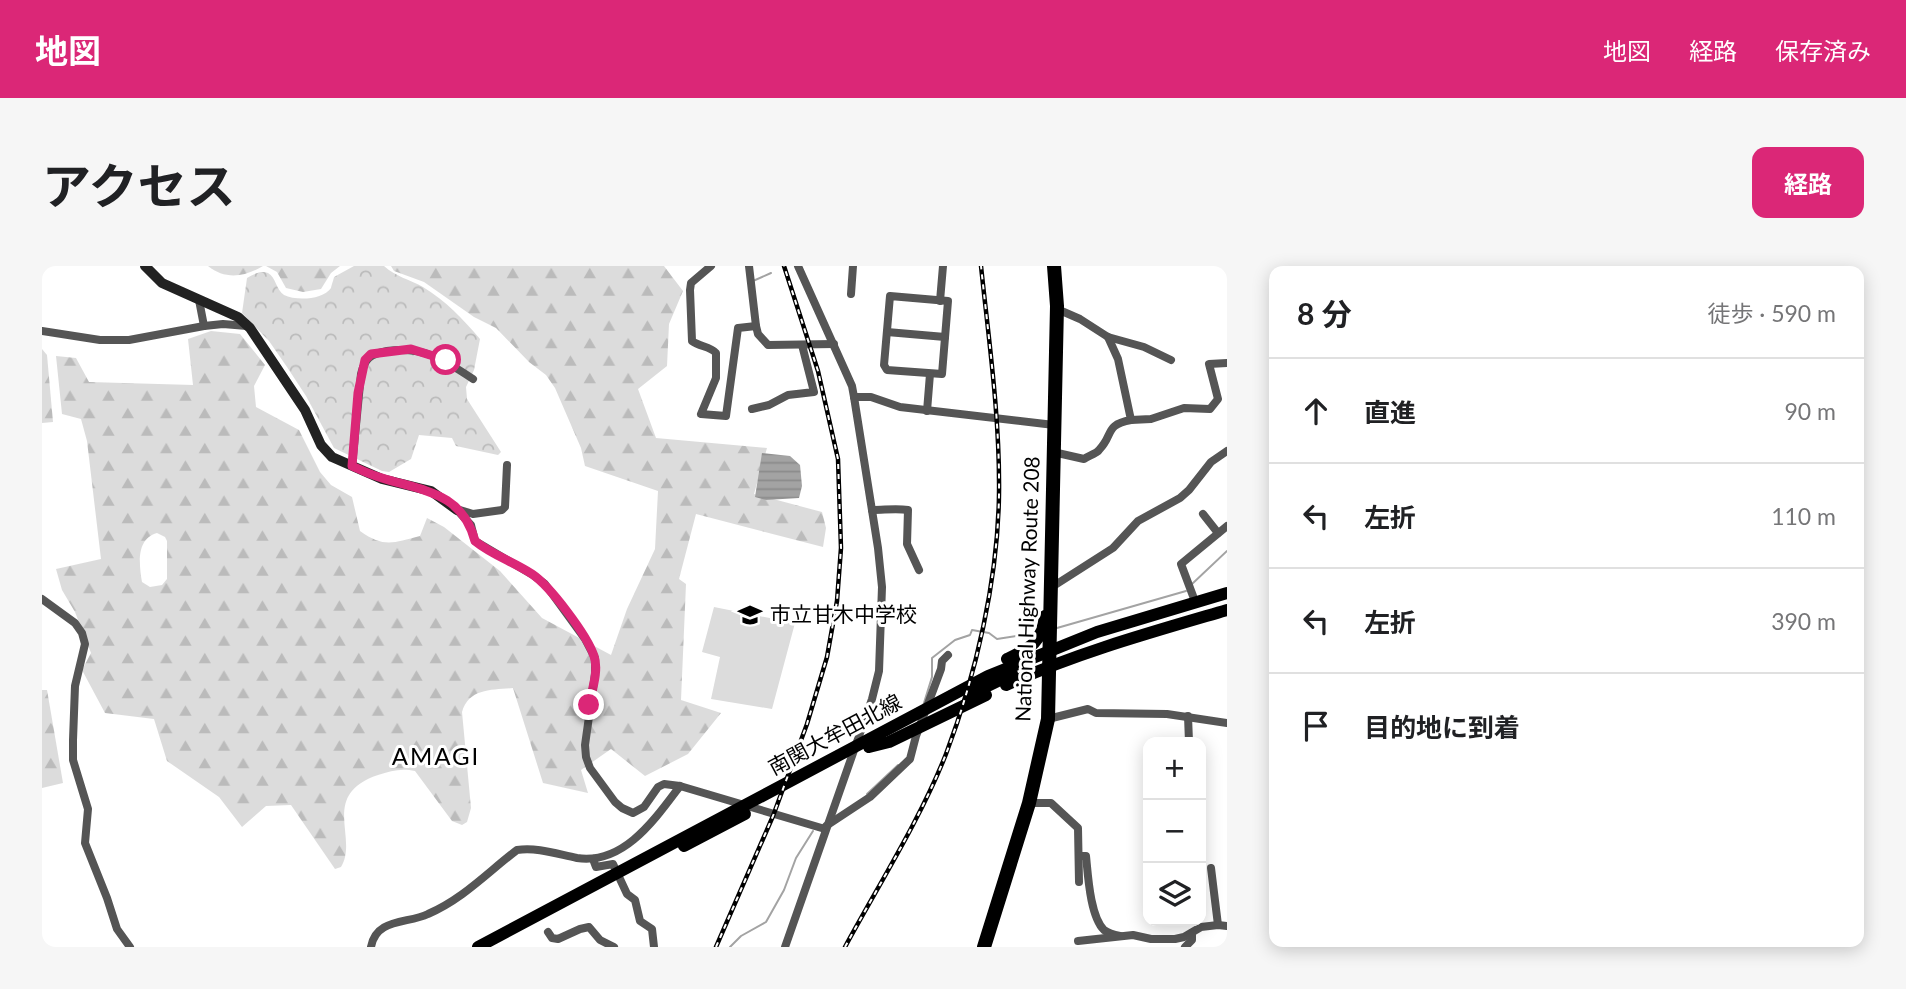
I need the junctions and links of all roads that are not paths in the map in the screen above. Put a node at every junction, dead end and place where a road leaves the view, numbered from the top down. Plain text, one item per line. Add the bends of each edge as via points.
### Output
1 (145, 266) edge
2 (711, 266) edge
3 (749, 266) edge
4 (798, 266) edge
5 (853, 266) edge
6 (943, 266) edge
7 (1054, 266) edge
8 (851, 294) dead end
9 (199, 300) junction
10 (940, 301) junction
11 (1057, 309) junction
12 (204, 326) junction
13 (247, 326) junction
14 (756, 327) junction
15 (42, 331) edge
16 (887, 332) junction
17 (945, 337) junction
18 (1108, 337) junction
19 (834, 344) junction
20 (802, 345) junction
21 (1171, 360) dead end
22 (1227, 363) edge
23 (930, 374) junction
24 (473, 379) dead end
25 (854, 397) junction
26 (752, 409) dead end
27 (928, 411) junction
28 (1131, 420) junction
29 (1054, 425) junction
30 (1227, 451) edge
31 (1054, 455) junction
32 (507, 465) dead end
33 (352, 466) junction
34 (457, 510) junction
35 (872, 510) junction
36 (1203, 514) dead end
37 (1227, 526) edge
38 (1218, 533) junction
39 (919, 570) dead end
40 (1052, 586) junction
41 (1227, 586) edge
42 (1227, 593) edge
43 (1193, 596) junction
44 (42, 599) edge
45 (1227, 602) edge
46 (1227, 610) edge
47 (1051, 641) junction
48 (948, 655) dead end
49 (1051, 666) junction
50 (1188, 716) junction
51 (1048, 719) junction
52 (1227, 723) edge
53 (895, 725) junction
54 (1189, 737) edge
55 (869, 747) junction
56 (680, 786) junction
57 (1029, 803) junction
58 (723, 821) junction
59 (826, 828) junction
60 (1079, 856) junction
61 (593, 859) junction
62 (1211, 868) dead end
63 (620, 876) junction
64 (1079, 882) dead end
65 (1223, 925) edge
66 (548, 932) dead end
67 (1192, 933) junction
68 (1120, 936) junction
69 (1077, 940) dead end
70 (130, 947) edge
71 (371, 947) edge
72 (478, 947) edge
73 (495, 947) edge
74 (614, 947) edge
75 (654, 947) edge
76 (785, 947) edge
77 (984, 947) edge
78 (1185, 947) edge

1 - 9 street via 162,283
2 - 14 street via 691,283 690,290 692,341 716,353 716,378 701,414 726,416 738,328
3 - 14 street
4 - 19 street
5 - 8 street
6 - 10 street
7 - 11 highway, National Highway Route 208
9 - 12 street
9 - 13 street via 238,317
10 - 16 street via 890,296
10 - 17 street via 948,301
11 - 18 street
11 - 29 highway, National Highway Route 208
12 - 13 street
12 - 15 street via 129,341
13 - 33 street via 306,410 325,451
14 - 20 street via 768,345
16 - 17 street
16 - 23 street via 887,370
17 - 23 street via 942,374
18 - 21 street
18 - 28 street via 1118,359
19 - 20 street
19 - 25 street
20 - 26 street via 814,392 788,395
22 - 28 street via 1209,364 1217,399 1210,409 1184,408
23 - 27 street
24 - 33 street via 446,360 411,349 371,354 361,374
25 - 27 street
25 - 35 street
27 - 29 street
28 - 31 street via 1117,423 1099,450 1084,459
29 - 31 highway, National Highway Route 208
30 - 40 street via 1211,462 1180,498 1138,521 1113,548
31 - 40 highway, National Highway Route 208
31 - 53 main road via 1047,594 1040,638
32 - 34 street via 506,507 473,514
33 - 34 street via 431,491
34 - 56 street via 471,525 475,541 545,584 585,639 595,658 586,757 615,802 633,813 644,807 658,787
35 - 39 street via 908,510 907,544
35 - 59 street via 882,587 879,671
36 - 38 street
37 - 38 street
38 - 43 street via 1181,564
40 - 47 highway, National Highway Route 208
41 - 43 main road
42 - 53 main road, 南関大牟田北線 via 1097,632 1023,660
43 - 47 main road
44 - 70 street via 75,623 85,644 75,686 73,740 73,760 88,809 85,843 117,929
45 - 55 main road, 南関大牟田北線 via 1059,654
46 - 49 main road
47 - 49 highway, National Highway Route 208
48 - 59 street via 942,661 910,759 870,797
49 - 51 highway, National Highway Route 208
49 - 55 main road
50 - 51 street via 1088,709
50 - 52 street
50 - 54 street
51 - 57 highway, National Highway Route 208
53 - 58 main road, 南関大牟田北線
55 - 58 main road, 南関大牟田北線
56 - 59 street
56 - 61 street via 651,825 611,855
57 - 60 street via 1051,803 1078,828
57 - 77 highway, National Highway Route 208
58 - 63 main road, 南関大牟田北線
59 - 76 street
60 - 64 street
60 - 68 street via 1086,856 1098,921 1104,931
61 - 63 street via 596,867 613,864
61 - 71 street via 517,850 446,905 383,927
62 - 65 street
63 - 72 main road, 南関大牟田北線
63 - 73 main road, 南関大牟田北線
63 - 75 street via 627,894 635,900 640,921 652,929
65 - 67 street
66 - 74 street via 558,939 589,928
67 - 68 street via 1175,939
67 - 78 street
68 - 69 street

